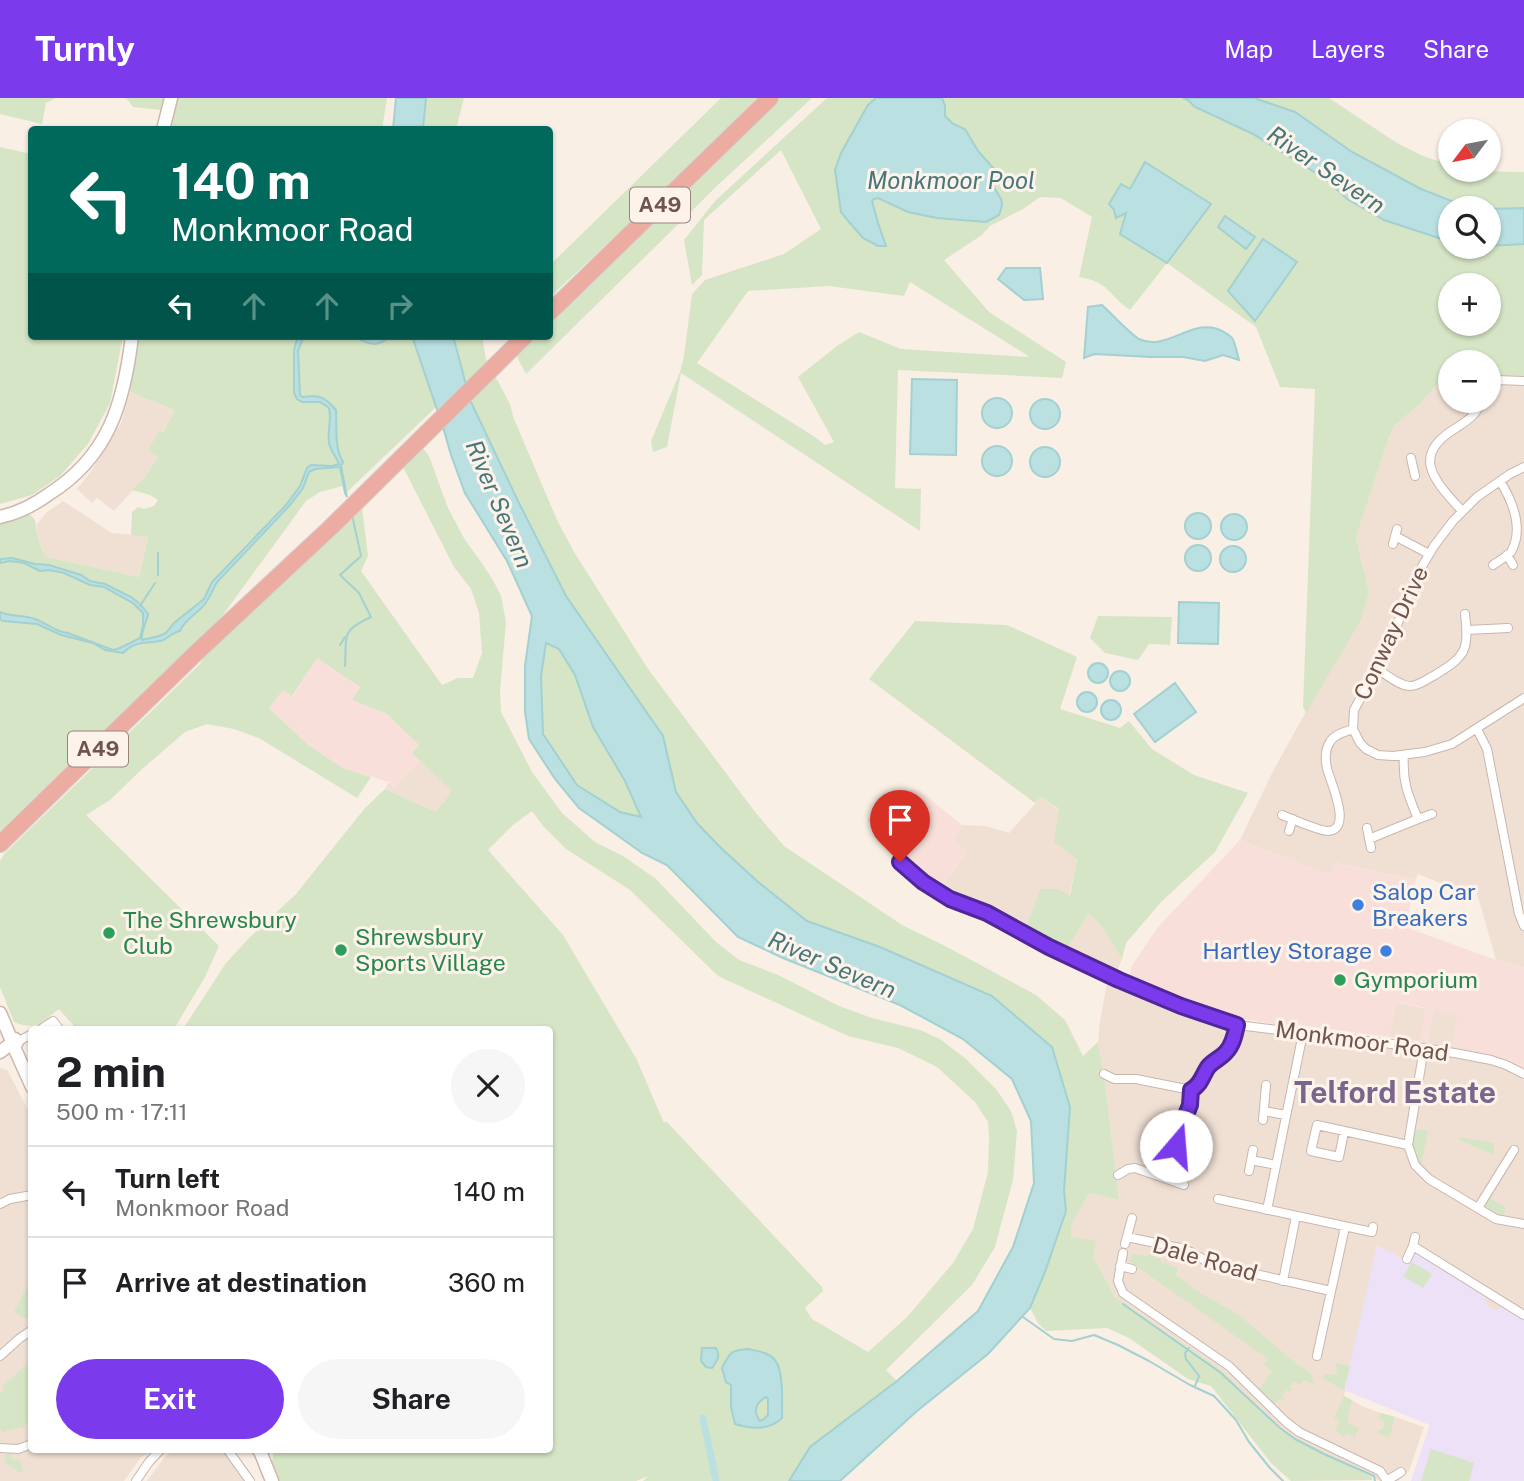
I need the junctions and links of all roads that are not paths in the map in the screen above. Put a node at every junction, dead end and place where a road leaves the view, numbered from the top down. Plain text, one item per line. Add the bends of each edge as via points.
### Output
1 (170, 98) edge
2 (770, 98) edge
3 (164, 126) edge
4 (553, 309) edge
5 (132, 340) edge
6 (521, 340) edge
7 (1501, 380) edge
8 (1524, 381) edge
9 (1476, 413) edge
10 (1431, 465) junction
11 (1524, 467) edge
12 (1415, 477) dead end
13 (1500, 481) junction
14 (1462, 511) junction
15 (0, 517) edge
16 (1395, 536) dead end
17 (1429, 554) junction
18 (1507, 555) junction
19 (1493, 565) dead end
20 (1514, 565) dead end
21 (1465, 614) dead end
22 (1496, 628) junction
23 (1508, 628) dead end
24 (1467, 630) junction
25 (1496, 638) dead end
26 (1377, 669) junction
27 (1524, 698) edge
28 (1353, 729) junction
29 (1477, 729) junction
30 (1404, 755) junction
31 (1432, 814) dead end
32 (1282, 815) dead end
33 (1293, 819) junction
34 (1418, 819) junction
35 (1367, 828) dead end
36 (1289, 831) dead end
37 (1369, 839) junction
38 (0, 844) edge
39 (1371, 848) dead end
40 (900, 862) dead end
41 (1524, 926) edge
42 (0, 1013) edge
43 (1237, 1025) junction
44 (1303, 1033) junction
45 (28, 1036) edge
46 (10, 1045) edge
47 (1424, 1048) junction
48 (1524, 1074) edge
49 (28, 1079) edge
50 (1108, 1079) dead end
51 (1266, 1085) dead end
52 (1191, 1090) junction
53 (1286, 1115) junction
54 (1344, 1132) junction
55 (1187, 1133) junction
56 (1197, 1140) dead end
57 (1408, 1145) junction
58 (1253, 1150) dead end
59 (1514, 1150) dead end
60 (1251, 1160) junction
61 (1276, 1165) junction
62 (1120, 1171) dead end
63 (1249, 1171) dead end
64 (1170, 1180) junction
65 (1184, 1185) dead end
66 (28, 1196) edge
67 (1219, 1199) dead end
68 (0, 1204) edge
69 (1478, 1208) junction
70 (1267, 1210) junction
71 (1296, 1216) junction
72 (1132, 1218) dead end
73 (1524, 1224) edge
74 (1345, 1227) junction
75 (1373, 1227) dead end
76 (1415, 1237) dead end
77 (1125, 1245) junction
78 (1413, 1246) junction
79 (1407, 1259) dead end
80 (1120, 1266) junction
81 (1132, 1269) dead end
82 (1283, 1281) junction
83 (1331, 1291) junction
84 (1524, 1315) edge
85 (28, 1333) edge
86 (0, 1356) edge
87 (1317, 1356) dead end
88 (28, 1445) edge
89 (0, 1448) edge
90 (157, 1453) edge
91 (230, 1453) edge
92 (261, 1453) edge
93 (1402, 1472) dead end
94 (1387, 1480) edge
95 (136, 1481) edge
96 (249, 1481) edge
97 (272, 1481) edge

1 - 3 street
2 - 4 highway, A49
5 - 15 street via 122,396 112,424 88,462 31,506
6 - 38 highway, A49
7 - 8 street
9 - 10 street via 1439,440
10 - 12 street via 1412,462
10 - 14 street via 1437,483
11 - 13 street, Conway Drive
13 - 14 street, Conway Drive
13 - 18 street via 1521,522 1520,538
14 - 17 street, Conway Drive
16 - 17 street
17 - 26 street, Conway Drive
18 - 19 street
18 - 20 street
21 - 24 street
22 - 23 street
22 - 24 street
22 - 25 street
24 - 26 street via 1461,656 1417,685 1404,685
26 - 28 street, Conway Drive via 1354,710
27 - 29 street, Conway Drive
28 - 30 street, Conway Drive via 1371,752
28 - 33 street via 1331,739 1326,752 1340,812 1333,833
29 - 30 street, Conway Drive via 1444,747
29 - 41 street via 1487,750
30 - 34 street via 1405,785
31 - 34 street
32 - 33 street
33 - 36 street
34 - 37 street
35 - 37 street
37 - 39 street
40 - 43 street, Monkmoor Road via 950,899 987,913 1049,947 1181,1006
42 - 46 street
43 - 44 street, Monkmoor Road
43 - 52 street via 1227,1052
44 - 47 street, Monkmoor Road
44 - 53 street
45 - 46 street
46 - 49 street
47 - 48 street, Monkmoor Road via 1491,1060
47 - 57 street
50 - 52 street via 1136,1079
51 - 53 street via 1263,1115
52 - 55 street
53 - 61 street
54 - 54 street via 1317,1125 1311,1151 1339,1157
54 - 57 street
55 - 56 street
55 - 64 street via 1173,1151
57 - 69 street via 1421,1172
58 - 60 street
59 - 69 street
60 - 61 street
60 - 63 street
61 - 70 street
62 - 64 street via 1135,1168
64 - 65 street
66 - 68 street
67 - 70 street
69 - 73 street via 1496,1219
70 - 71 street
71 - 74 street
71 - 82 street, Dale Road
72 - 77 street, Dale Road
74 - 75 street via 1373,1232
74 - 83 street
76 - 78 street
77 - 80 street
77 - 82 street, Dale Road via 1180,1248 1210,1264
78 - 79 street
78 - 84 street
80 - 81 street
80 - 94 street via 1118,1281 1123,1293 1229,1366 1299,1432 1380,1471
82 - 83 street, Dale Road
83 - 87 street
85 - 86 street
88 - 89 street
90 - 95 street
91 - 96 street
92 - 97 street
93 - 94 street

